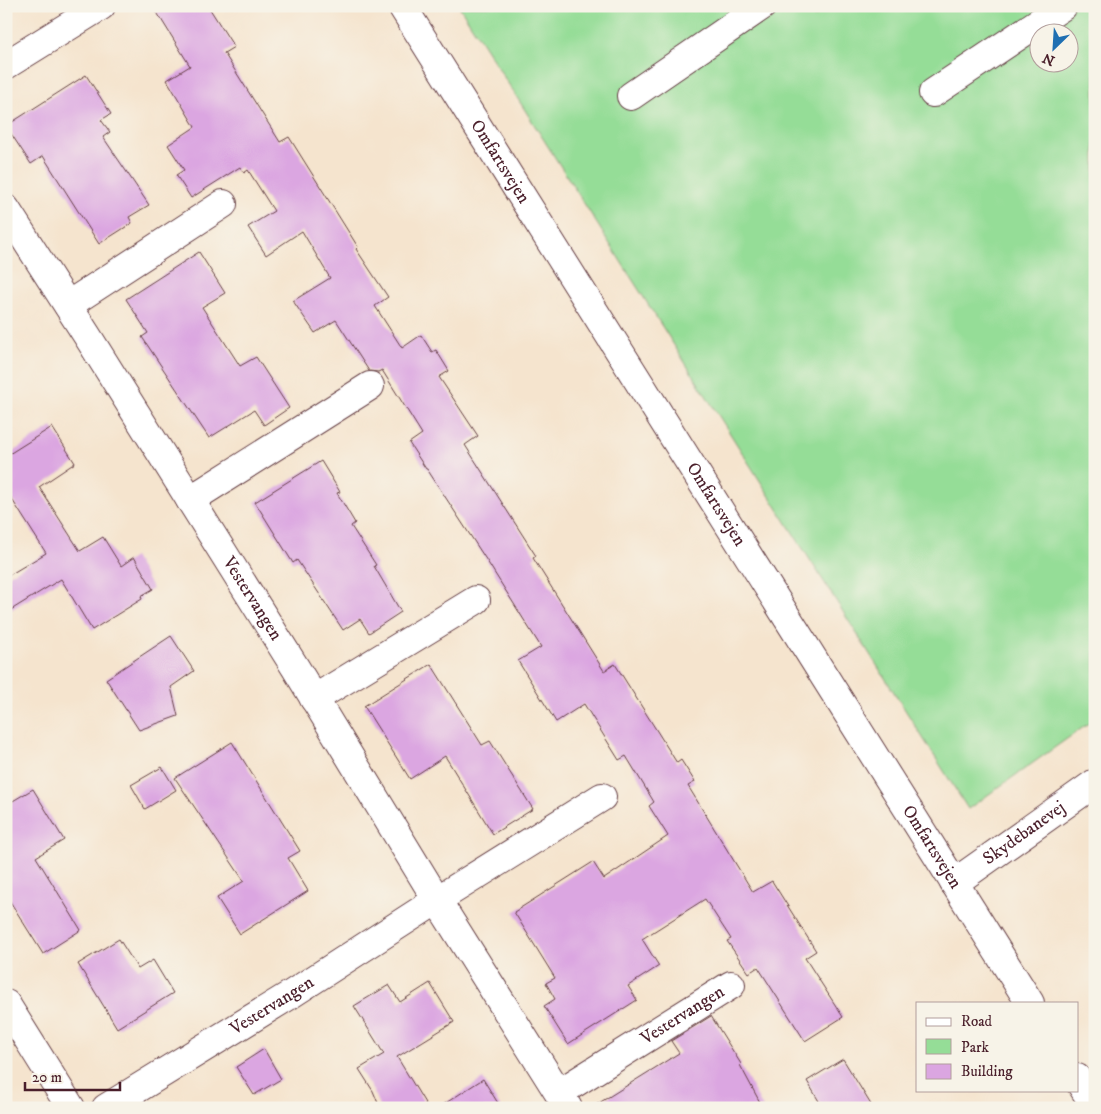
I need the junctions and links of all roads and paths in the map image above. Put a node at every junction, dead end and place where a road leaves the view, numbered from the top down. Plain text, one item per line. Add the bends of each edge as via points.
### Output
1 (102, 6) edge
2 (402, 6) edge
3 (762, 6) edge
4 (1063, 6) edge
5 (6, 65) edge
6 (933, 93) dead end
7 (631, 96) dead end
8 (223, 204) dead end
9 (6, 210) edge
10 (68, 305) junction
11 (370, 386) dead end
12 (190, 500) junction
13 (476, 600) dead end
14 (314, 699) junction
15 (1095, 783) edge
16 (602, 797) dead end
17 (954, 883) junction
18 (437, 900) junction
19 (731, 985) dead end
20 (1029, 1002) edge
21 (6, 1004) edge
22 (1078, 1080) edge
23 (563, 1100) edge
24 (1095, 1106) edge
25 (71, 1108) edge
26 (106, 1108) edge

1 - 5 street
2 - 17 street, Omfartsvejen
3 - 7 street
4 - 6 street
8 - 10 street
9 - 10 street, Vestervangen
10 - 12 street, Vestervangen
11 - 12 street
12 - 14 street, Vestervangen
13 - 14 street
14 - 18 street, Vestervangen
15 - 17 street, Skydebanevej
16 - 18 street, Vestervangen
17 - 20 street, Omfartsvejen
18 - 23 street, Vestervangen
18 - 26 street, Vestervangen
19 - 23 street, Vestervangen
21 - 25 street
22 - 24 street

